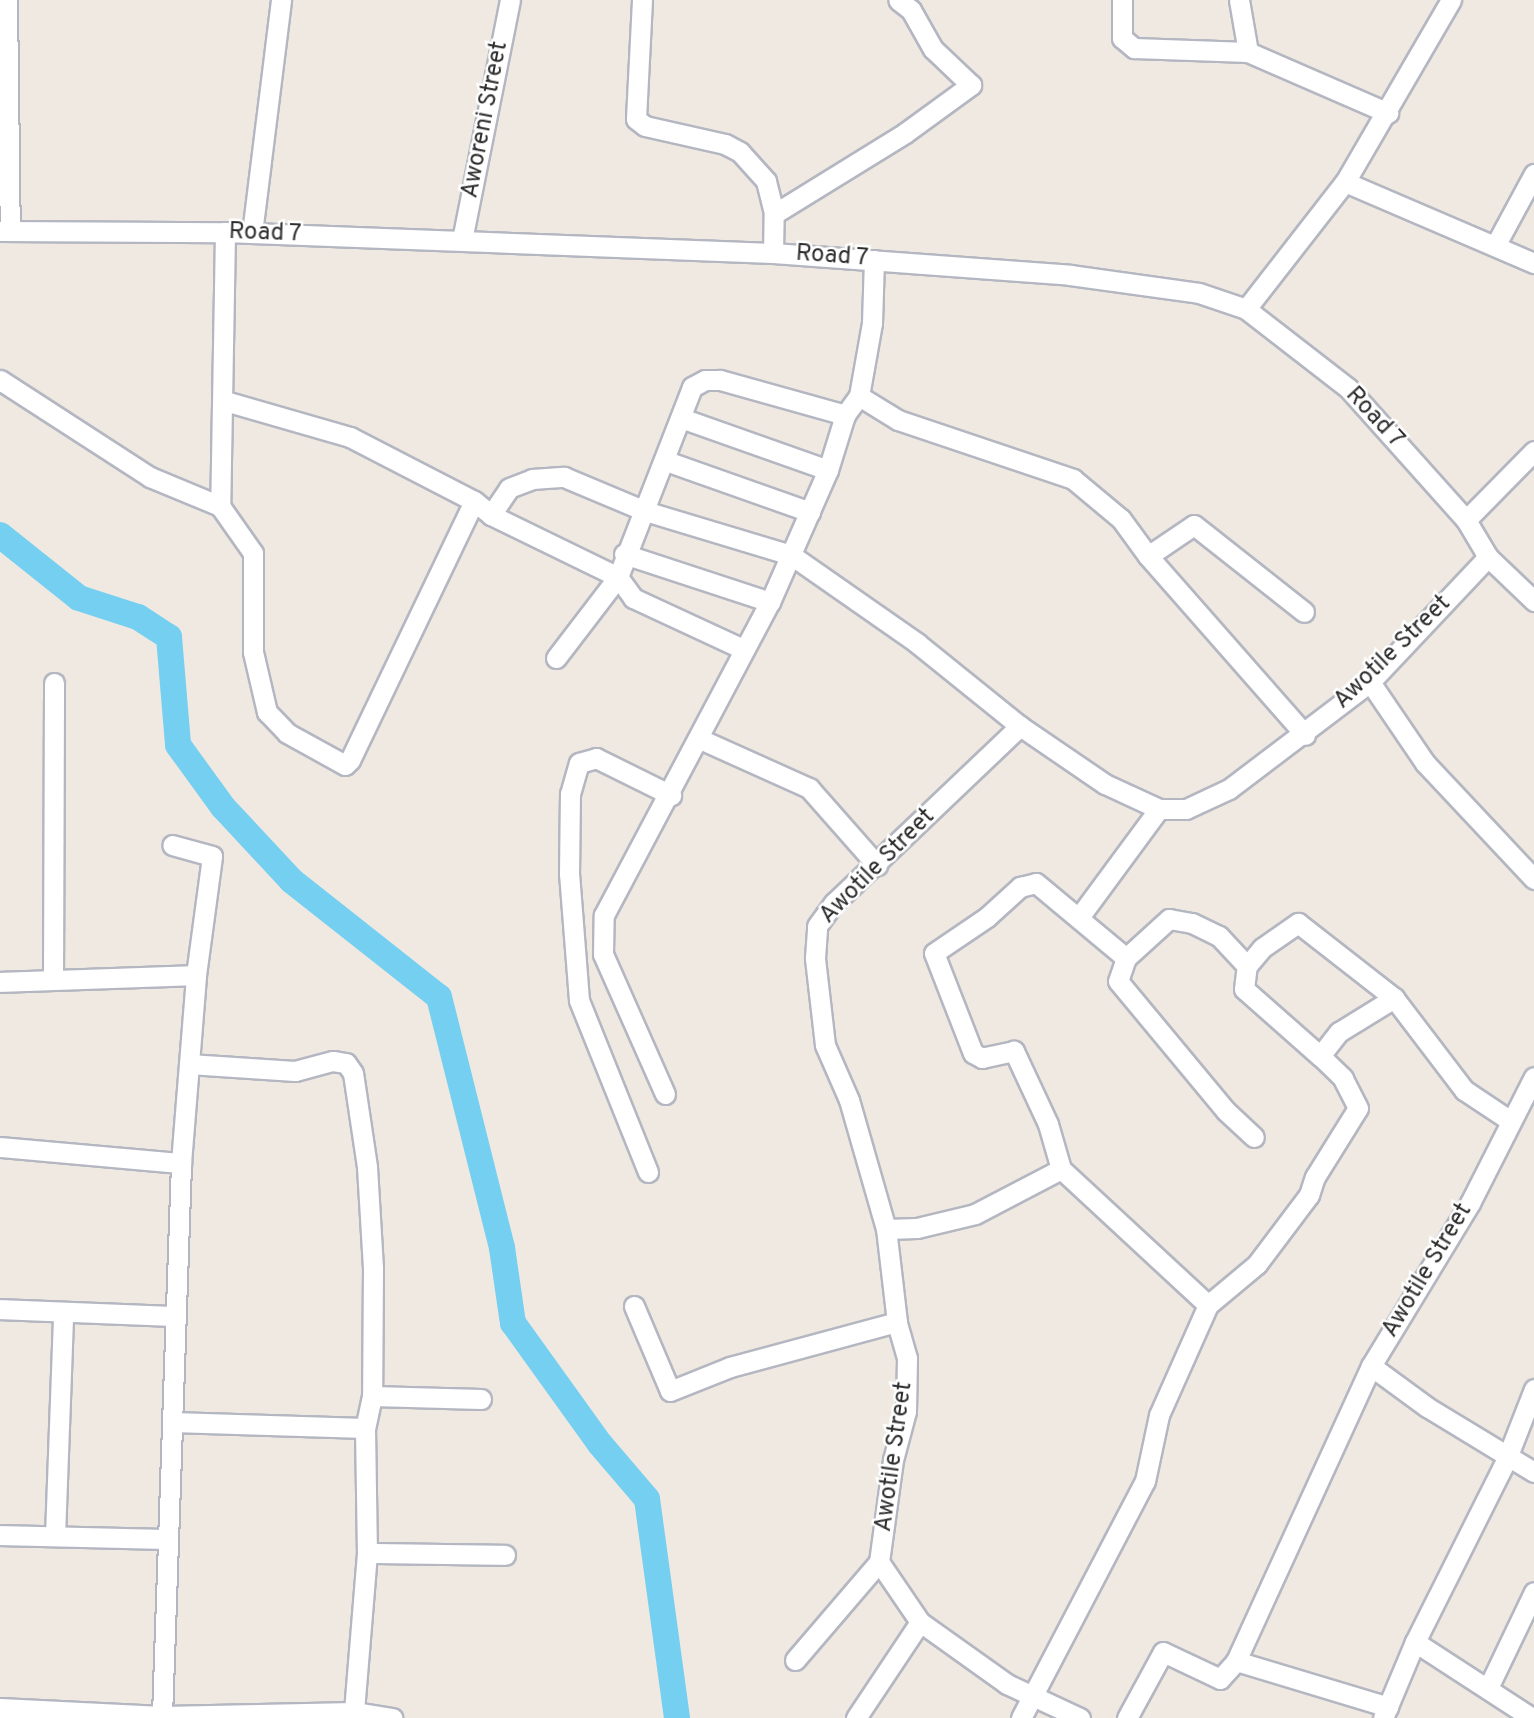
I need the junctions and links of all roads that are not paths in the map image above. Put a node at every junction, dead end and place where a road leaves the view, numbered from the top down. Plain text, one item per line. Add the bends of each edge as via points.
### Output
1 (7, 0) edge
2 (281, 0) edge
3 (510, 0) edge
4 (642, 0) edge
5 (898, 0) edge
6 (1122, 0) edge
7 (1239, 0) edge
8 (1451, 0) edge
9 (1248, 52) junction
10 (4, 78) edge
11 (1388, 113) junction
12 (1534, 174) edge
13 (1345, 182) junction
14 (774, 214) junction
15 (5, 231) edge
16 (225, 232) junction
17 (252, 233) junction
18 (462, 240) junction
19 (1495, 246) junction
20 (773, 253) junction
21 (874, 260) junction
22 (1534, 262) edge
23 (1246, 309) junction
24 (0, 380) edge
25 (859, 396) junction
26 (225, 401) junction
27 (845, 415) junction
28 (681, 418) junction
29 (1534, 451) edge
30 (666, 461) junction
31 (828, 470) junction
32 (474, 501) junction
33 (220, 506) junction
34 (645, 511) junction
35 (810, 512) junction
36 (491, 515) junction
37 (1466, 520) junction
38 (624, 554) junction
39 (790, 555) junction
40 (1148, 556) junction
41 (1488, 557) junction
42 (1534, 570) edge
43 (618, 577) junction
44 (1516, 580) junction
45 (1534, 601) edge
46 (770, 602) junction
47 (1304, 612) dead end
48 (743, 649) junction
49 (556, 659) dead end
50 (1370, 682) junction
51 (54, 683) dead end
52 (1020, 726) junction
53 (1305, 734) junction
54 (700, 739) junction
55 (671, 795) junction
56 (1158, 809) junction
57 (172, 845) dead end
58 (877, 865) junction
59 (1534, 878) edge
60 (1080, 916) junction
61 (1126, 958) junction
62 (1247, 966) junction
63 (196, 975) junction
64 (53, 980) junction
65 (0, 982) edge
66 (1394, 998) junction
67 (1320, 1056) junction
68 (189, 1064) junction
69 (1534, 1077) edge
70 (666, 1094) dead end
71 (1509, 1120) junction
72 (1254, 1137) dead end
73 (0, 1147) edge
74 (181, 1163) junction
75 (1061, 1169) junction
76 (649, 1172) dead end
77 (886, 1229) junction
78 (1208, 1305) junction
79 (634, 1306) dead end
80 (0, 1309) edge
81 (63, 1314) junction
82 (176, 1316) junction
83 (897, 1322) junction
84 (1371, 1366) junction
85 (1534, 1390) edge
86 (372, 1396) junction
87 (481, 1399) dead end
88 (172, 1422) junction
89 (365, 1428) junction
90 (1507, 1458) junction
91 (1534, 1472) edge
92 (0, 1535) edge
93 (55, 1536) junction
94 (167, 1539) junction
95 (367, 1553) junction
96 (505, 1555) dead end
97 (880, 1562) junction
98 (1534, 1592) edge
99 (920, 1622) junction
100 (1415, 1642) junction
101 (795, 1660) dead end
102 (1236, 1661) junction
103 (1489, 1686) junction
104 (1030, 1695) junction
105 (0, 1709) edge
106 (354, 1712) junction
107 (1385, 1713) edge
108 (162, 1716) junction
109 (393, 1718) edge
110 (856, 1718) edge
111 (1021, 1718) edge
112 (1080, 1718) edge
113 (1127, 1718) edge
114 (1532, 1718) edge

1 - 10 street
2 - 17 street
3 - 18 street, Aworeni Street
4 - 14 street via 636,119 645,126 725,144 740,152 766,181
5 - 14 street via 911,10 933,49 971,85 905,133
6 - 9 street via 1122,38 1135,48
7 - 9 street
8 - 11 street
9 - 11 street
10 - 15 street
11 - 13 street
12 - 19 street
13 - 19 street
13 - 23 street
14 - 20 street
15 - 16 street, Road 7
16 - 17 street, Road 7
16 - 26 street
17 - 18 street, Road 7
18 - 20 street, Road 7
19 - 22 street
20 - 21 street, Road 7
21 - 23 street, Road 7 via 1147,283
21 - 25 street via 872,323
23 - 37 street, Road 7 via 1348,388
24 - 33 street via 150,477
25 - 27 street
25 - 40 street via 898,420 1073,479 1121,519
26 - 32 street via 351,437
26 - 33 street
27 - 28 street via 705,380 692,387
27 - 31 street
28 - 30 street
28 - 31 street
29 - 37 street
30 - 34 street
30 - 35 street
31 - 35 street
32 - 33 street via 345,765 287,733 267,712 253,652 253,553
32 - 36 street
34 - 36 street via 564,477 532,479 509,488
34 - 38 street
34 - 39 street
35 - 39 street
36 - 43 street
37 - 41 street, Road 7
38 - 43 street
38 - 46 street
39 - 46 street
39 - 52 street via 917,643
40 - 47 street via 1195,525
40 - 53 street
41 - 44 street, Road 7
41 - 50 street, Awotile Street
42 - 44 street
43 - 48 street via 633,598
43 - 49 street
44 - 45 street, Road 7
46 - 48 street
48 - 54 street
50 - 53 street, Awotile Street
50 - 59 street via 1432,771
51 - 64 street
52 - 56 street via 1105,784
52 - 58 street, Awotile Street
53 - 56 street, Awotile Street via 1229,789 1186,808
54 - 55 street
54 - 58 street via 809,788
55 - 70 street via 633,854 604,915 603,954
55 - 76 street via 596,758 579,763 570,794 569,874 579,1000
56 - 60 street
57 - 63 street via 212,856
58 - 77 street, Awotile Street via 817,926 815,958 825,1045 849,1100
60 - 61 street
60 - 75 street via 1036,883 1028,883 934,953 933,960 973,1053 982,1058 1014,1051 1048,1124
61 - 62 street via 1169,919 1192,923 1219,936
61 - 72 street via 1118,981 1226,1111
62 - 66 street via 1262,948 1298,923
62 - 67 street via 1244,989
63 - 64 street
63 - 68 street
64 - 65 street
66 - 67 street via 1339,1032
66 - 71 street via 1464,1090
67 - 78 street via 1343,1078 1358,1108 1309,1195 1265,1254
68 - 74 street
68 - 86 street via 295,1071 333,1061 346,1063 353,1073 367,1167 373,1268
69 - 71 street, Awotile Street
71 - 84 street, Awotile Street via 1470,1203
73 - 74 street
74 - 82 street
75 - 77 street via 975,1214 917,1228
75 - 78 street
77 - 83 street, Awotile Street
78 - 104 street via 1159,1415 1145,1481
79 - 83 street via 670,1391 730,1367
80 - 81 street
81 - 82 street
81 - 93 street
82 - 88 street
83 - 97 street, Awotile Street via 907,1358 906,1411 893,1460
84 - 90 street
84 - 102 street, Awotile Street
85 - 90 street
86 - 87 street
86 - 89 street
88 - 89 street
88 - 94 street
89 - 95 street
90 - 91 street
90 - 100 street
92 - 93 street
93 - 94 street
94 - 108 street
95 - 96 street
95 - 106 street
97 - 99 street, Awotile Street
97 - 101 street
98 - 103 street
99 - 104 street, Awotile Street via 1007,1684
99 - 110 street
100 - 103 street
100 - 107 street
102 - 107 street
102 - 113 street via 1220,1679 1163,1652
103 - 114 street
104 - 111 street
104 - 112 street, Awotile Street
105 - 108 street
106 - 108 street
106 - 109 street

